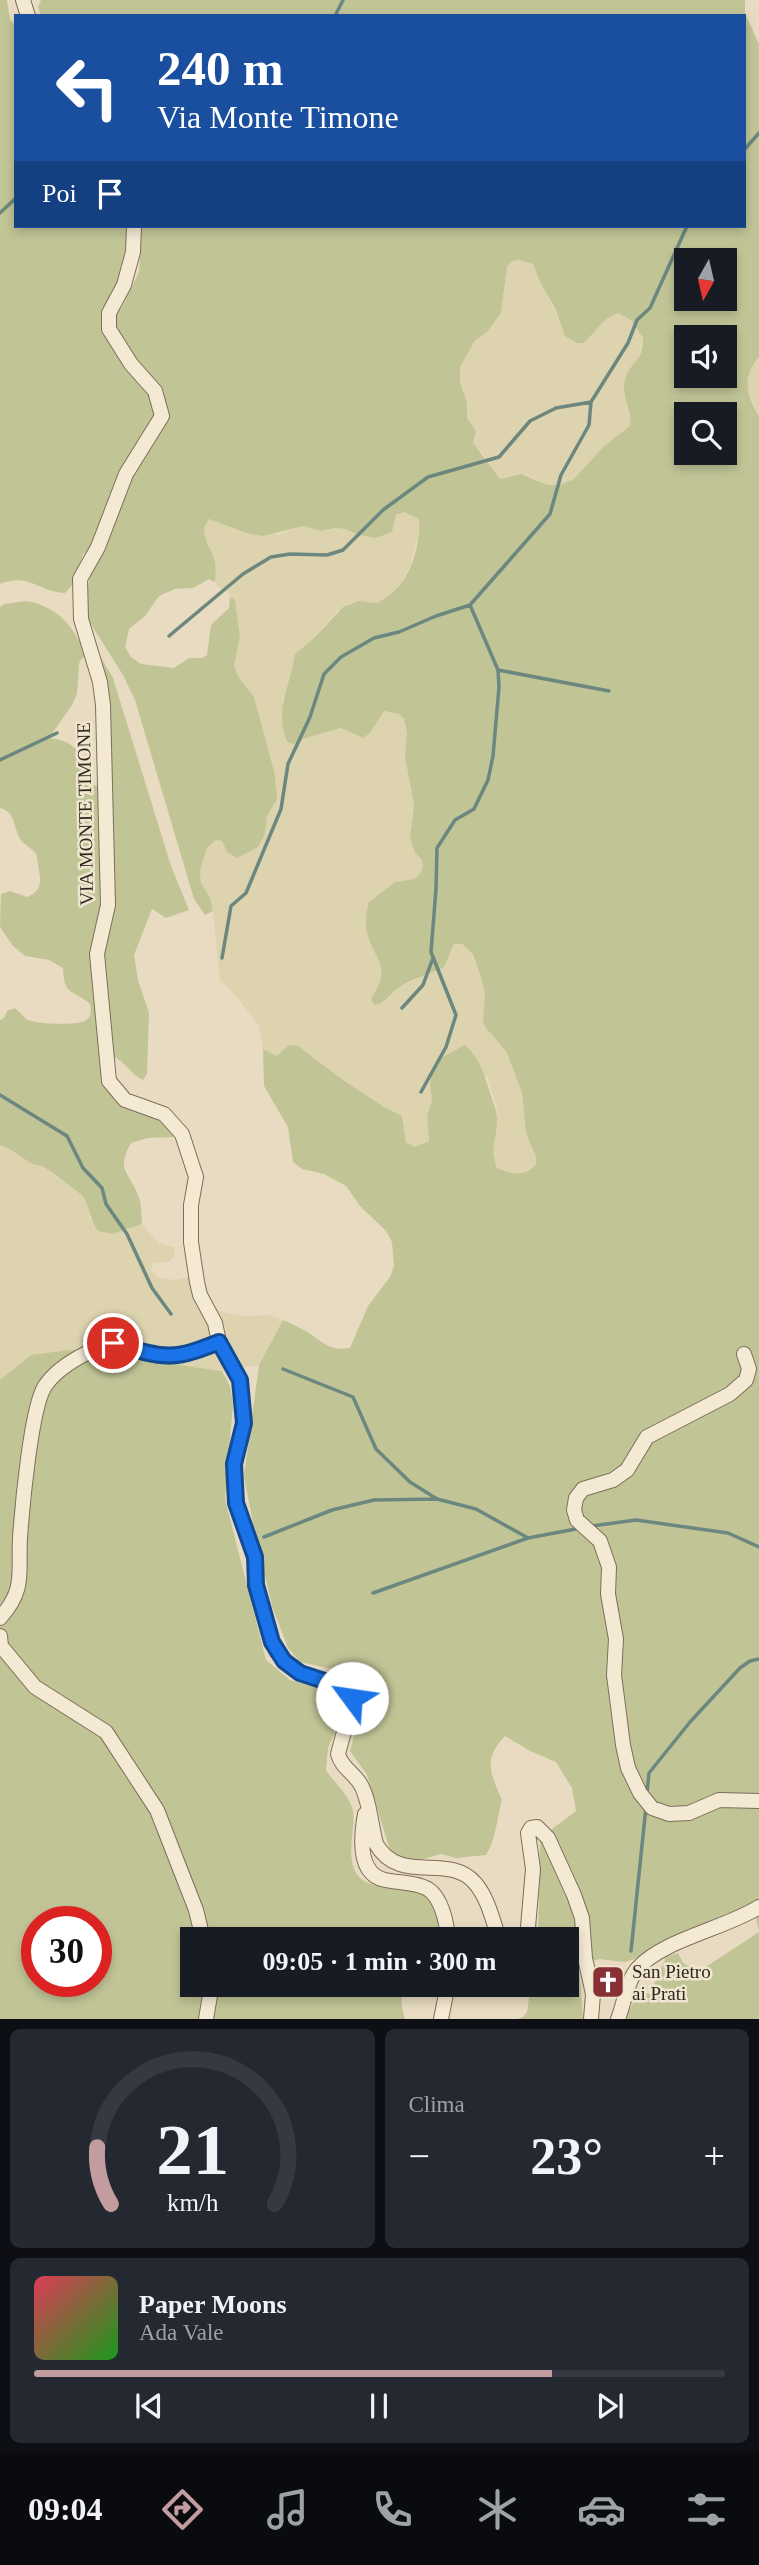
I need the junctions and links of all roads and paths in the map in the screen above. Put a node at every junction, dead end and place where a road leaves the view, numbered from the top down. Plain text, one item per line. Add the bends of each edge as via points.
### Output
1 (134, 228) edge
2 (219, 1342) junction
3 (744, 1354) dead end
4 (0, 1618) edge
5 (0, 1636) edge
6 (759, 1801) edge
7 (367, 1805) junction
8 (759, 1907) edge
9 (200, 1927) edge
10 (445, 1927) edge
11 (494, 1927) edge
12 (528, 1927) edge
13 (210, 1997) edge
14 (445, 1997) edge
15 (206, 2019) edge
16 (441, 2019) edge
17 (591, 2019) edge
18 (618, 2019) edge

1 - 2 street, VIA MONTE TIMONE via 133,252 124,285 109,313 109,329 155,391 162,416 127,474 80,579 81,619 103,705 108,905 97,954 109,1081 125,1100 164,1114 182,1134 196,1177 191,1230 197,1282
2 - 4 street via 177,1356 113,1343 64,1366 44,1387 32,1428 20,1540 21,1579
2 - 7 street via 240,1380 244,1423 234,1464 236,1503 255,1557 262,1610 277,1652 292,1668 341,1685 351,1694 338,1754 360,1783
3 - 6 street via 749,1369 742,1384 647,1437 627,1470 613,1480 583,1489 574,1510 577,1520 600,1541 609,1567 623,1745 633,1780 646,1802 656,1810 676,1814 719,1800
5 - 9 street via 1,1646 35,1687 106,1732 158,1810
7 - 10 street via 363,1857 369,1871 382,1879 430,1890 441,1906
7 - 11 street via 376,1844 384,1855 398,1864 441,1868 470,1878
8 - 18 street via 651,1958 636,1972
12 - 17 street via 533,1869 528,1833 537,1827 548,1838 582,1918 593,1994
13 - 15 street
14 - 16 street

